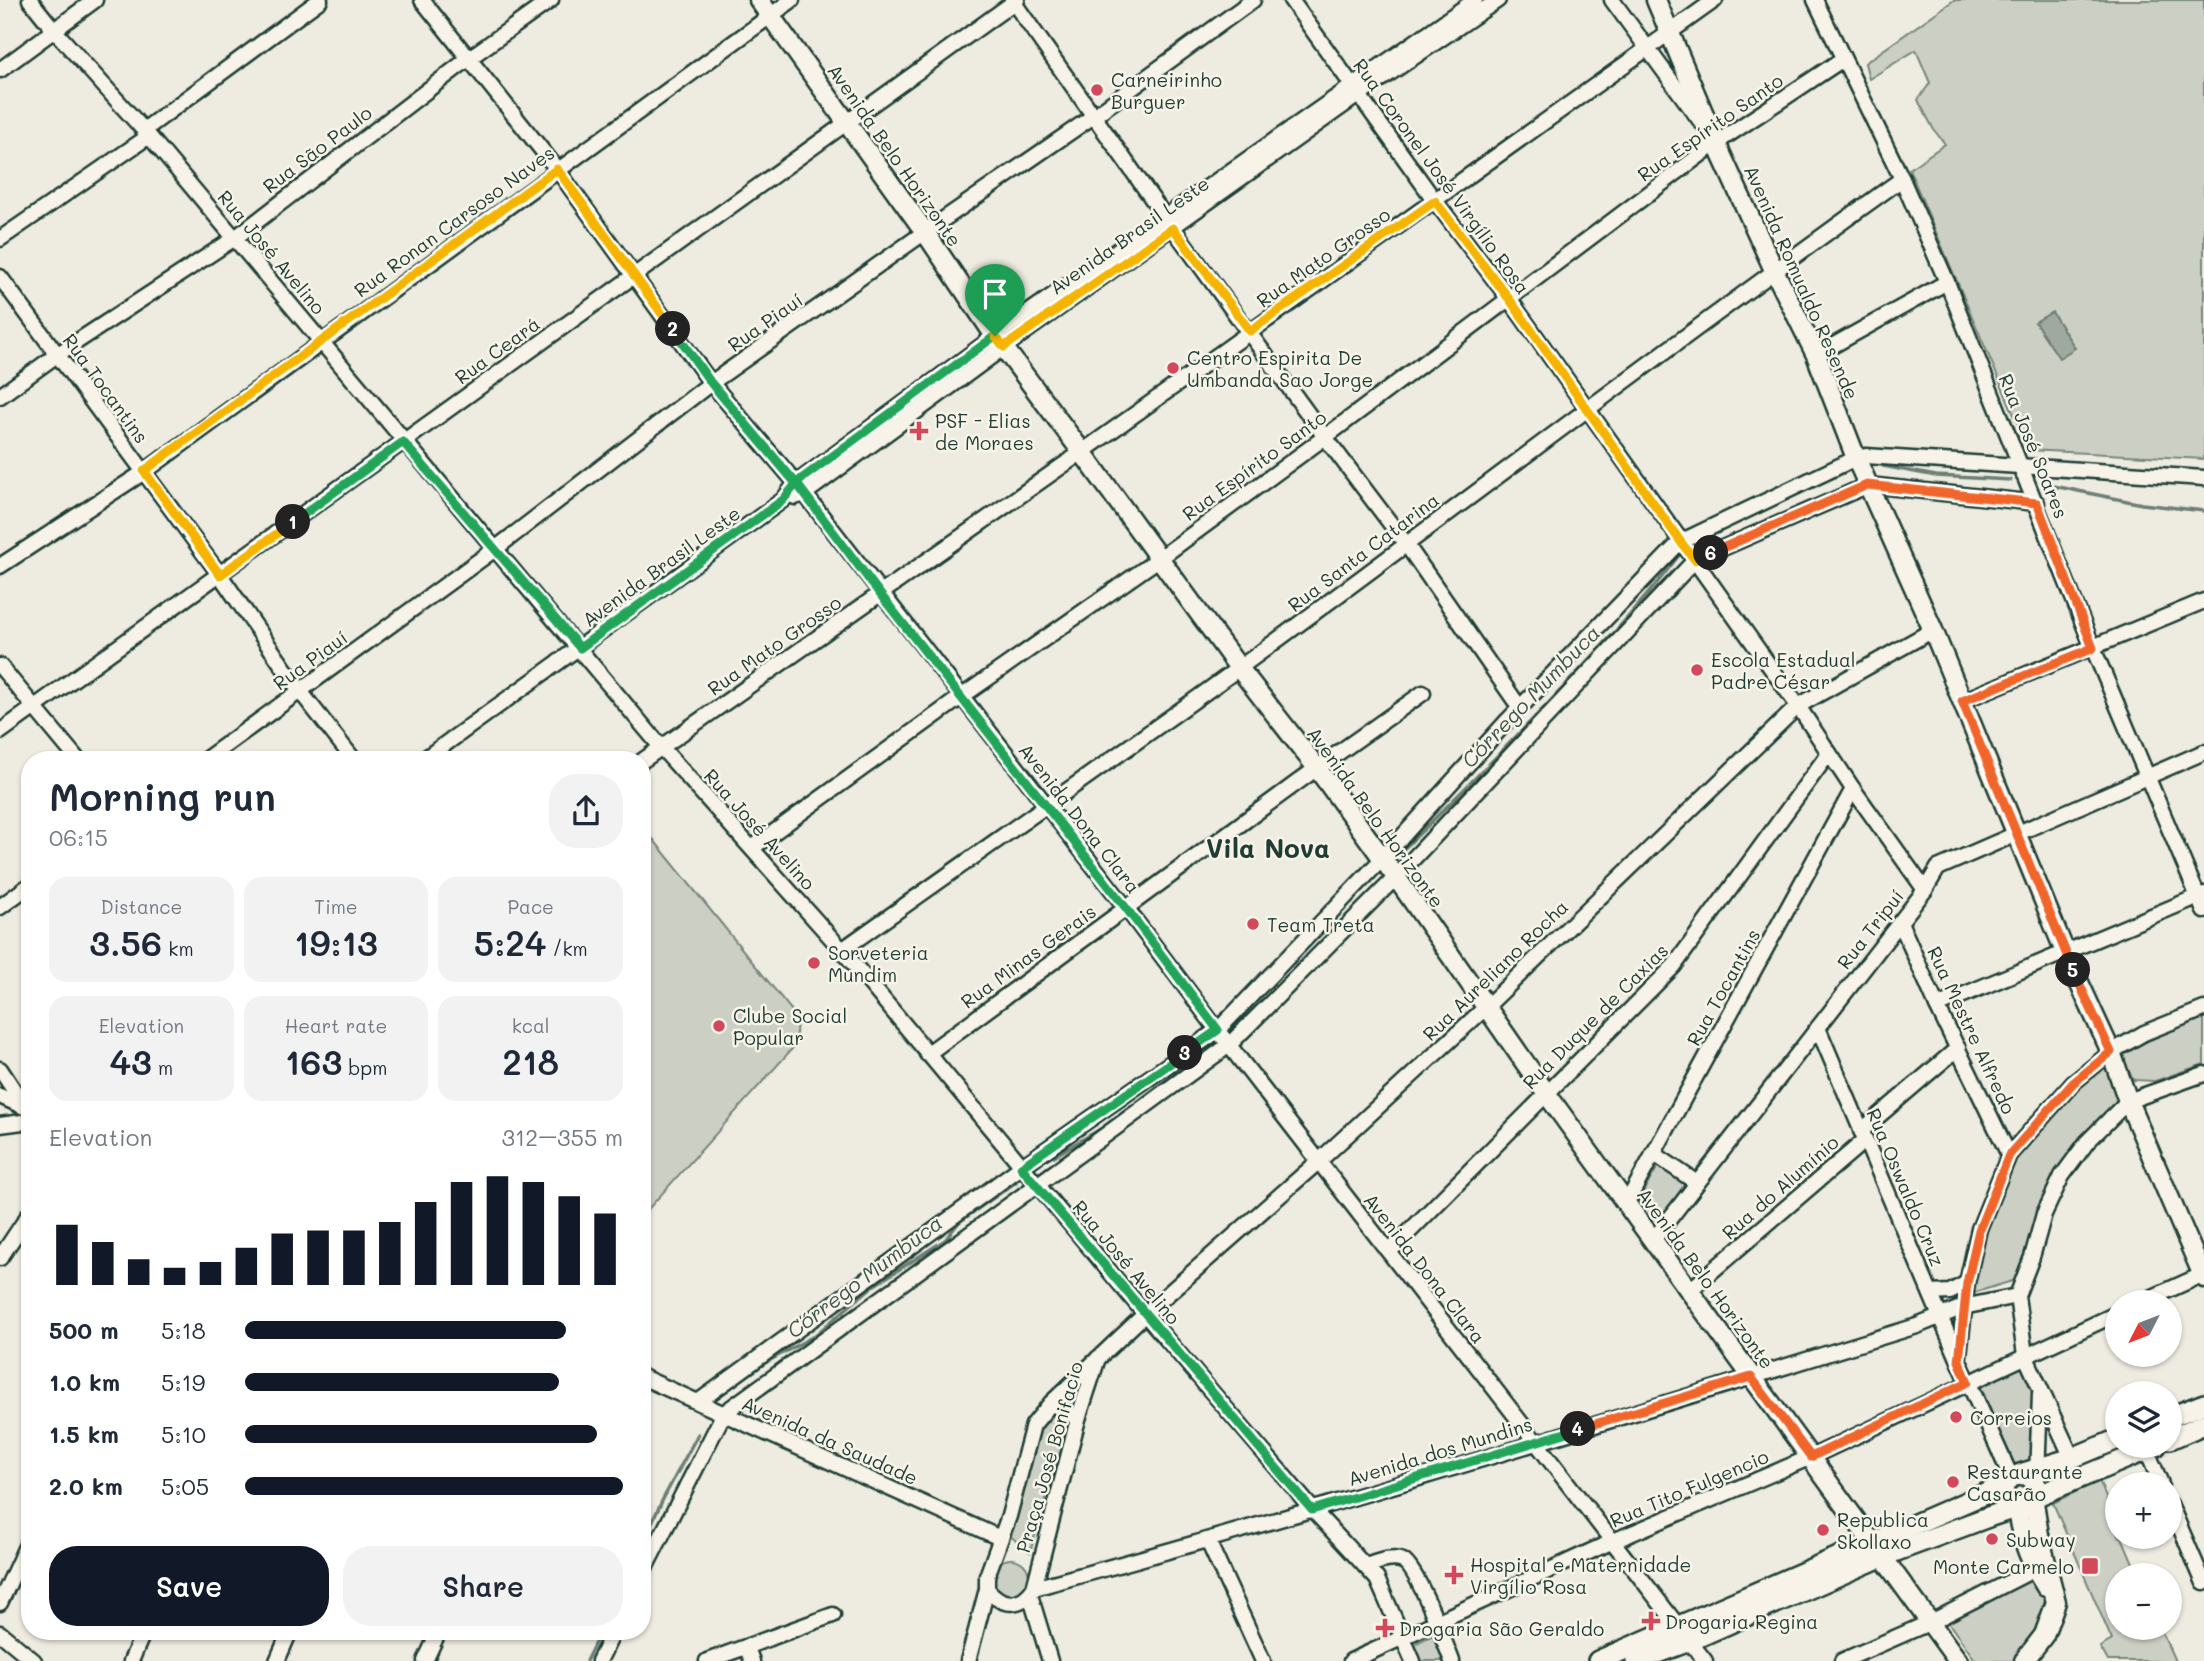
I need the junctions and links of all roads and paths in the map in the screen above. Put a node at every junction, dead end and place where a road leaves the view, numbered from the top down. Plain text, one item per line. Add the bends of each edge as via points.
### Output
1 (30, 0) edge
2 (96, 0) edge
3 (320, 0) edge
4 (422, 0) edge
5 (551, 0) edge
6 (792, 0) edge
7 (1253, 0) edge
8 (1291, 0) edge
9 (1475, 0) edge
10 (1498, 0) edge
11 (1612, 0) edge
12 (1656, 0) edge
13 (1716, 0) edge
14 (1815, 0) edge
15 (1014, 1) edge
16 (764, 7) edge
17 (1461, 18) junction
18 (54, 30) junction
19 (1669, 34) junction
20 (1648, 49) junction
21 (468, 59) junction
22 (1843, 59) junction
23 (0, 70) edge
24 (1355, 91) junction
25 (1095, 115) junction
26 (847, 122) junction
27 (146, 133) junction
28 (1717, 143) junction
29 (557, 169) junction
30 (1902, 179) junction
31 (1435, 201) junction
32 (1169, 223) junction
33 (925, 232) junction
34 (234, 238) junction
35 (0, 239) edge
36 (1774, 270) junction
37 (634, 275) junction
38 (0, 277) edge
39 (1947, 282) junction
40 (1510, 300) junction
41 (1250, 331) junction
42 (322, 342) junction
43 (999, 342) junction
44 (58, 354) junction
45 (1816, 355) junction
46 (711, 383) junction
47 (0, 396) edge
48 (1588, 411) junction
49 (1325, 438) junction
50 (403, 442) junction
51 (1082, 452) junction
52 (1856, 458) junction
53 (2022, 467) junction
54 (144, 471) junction
55 (2204, 478) edge
56 (1867, 485) junction
57 (800, 489) junction
58 (2037, 503) junction
59 (1681, 542) junction
60 (1406, 544) junction
61 (495, 549) junction
62 (1160, 558) junction
63 (1695, 560) junction
64 (0, 566) edge
65 (220, 575) junction
66 (880, 594) junction
67 (2204, 601) edge
68 (1933, 630) junction
69 (580, 648) junction
70 (2093, 648) junction
71 (0, 666) edge
72 (1239, 668) junction
73 (300, 691) junction
74 (1423, 693) dead end
75 (961, 697) junction
76 (1962, 701) junction
77 (1798, 706) junction
78 (34, 707) junction
79 (1520, 708) junction
80 (0, 732) edge
81 (661, 747) junction
82 (71, 751) edge
83 (217, 751) edge
84 (347, 751) edge
85 (437, 751) edge
86 (2204, 752) edge
87 (1829, 753) junction
88 (651, 754) edge
89 (1317, 768) junction
90 (2149, 776) junction
91 (1853, 789) junction
92 (1045, 805) junction
93 (2018, 834) junction
94 (752, 848) junction
95 (1382, 859) junction
96 (1396, 877) junction
97 (1925, 890) junction
98 (21, 892) edge
99 (2201, 895) edge
100 (0, 907) edge
101 (1126, 908) junction
102 (2204, 911) edge
103 (1900, 922) junction
104 (842, 950) junction
105 (2065, 953) junction
106 (1937, 1006) junction
107 (1485, 1008) junction
108 (2204, 1009) edge
109 (1818, 1028) junction
110 (1218, 1030) junction
111 (1229, 1045) junction
112 (1958, 1048) junction
113 (2111, 1052) junction
114 (927, 1054) junction
115 (0, 1069) edge
116 (2204, 1074) edge
117 (1546, 1093) junction
118 (0, 1096) edge
119 (21, 1099) edge
120 (2128, 1101) junction
121 (21, 1105) edge
122 (21, 1122) edge
123 (0, 1125) edge
124 (1863, 1136) junction
125 (1653, 1153) junction
126 (2009, 1155) junction
127 (1319, 1161) junction
128 (1021, 1167) junction
129 (1697, 1183) junction
130 (1037, 1184) junction
131 (1626, 1204) junction
132 (21, 1226) edge
133 (1653, 1240) junction
134 (1389, 1252) junction
135 (0, 1258) edge
136 (2203, 1275) edge
137 (1967, 1283) junction
138 (1690, 1290) junction
139 (2169, 1290) edge
140 (1931, 1293) junction
141 (2017, 1296) junction
142 (1963, 1307) junction
143 (1145, 1314) junction
144 (1941, 1317) junction
145 (2105, 1319) edge
146 (2025, 1355) junction
147 (1098, 1358) junction
148 (1959, 1361) junction
149 (1751, 1377) junction
150 (651, 1381) edge
151 (1968, 1382) junction
152 (2040, 1392) junction
153 (1051, 1403) junction
154 (701, 1404) junction
155 (2204, 1404) edge
156 (722, 1412) junction
157 (2182, 1413) edge
158 (1078, 1419) junction
159 (2204, 1424) edge
160 (2182, 1434) edge
161 (1535, 1442) junction
162 (2105, 1444) edge
163 (1811, 1457) junction
164 (2072, 1458) junction
165 (2116, 1458) edge
166 (2023, 1489) junction
167 (1312, 1510) junction
168 (2182, 1532) edge
169 (1000, 1538) junction
170 (1208, 1541) junction
171 (1611, 1542) junction
172 (1878, 1550) junction
173 (651, 1556) edge
174 (21, 1558) edge
175 (1365, 1566) junction
176 (2035, 1569) junction
177 (2204, 1583) edge
178 (987, 1589) junction
179 (1032, 1592) junction
180 (2056, 1602) junction
181 (0, 1603) edge
182 (832, 1615) dead end
183 (1930, 1622) junction
184 (1437, 1623) junction
185 (0, 1633) edge
186 (1684, 1634) junction
187 (1403, 1638) junction
188 (140, 1640) edge
189 (286, 1640) edge
190 (435, 1640) edge
191 (610, 1640) edge
192 (749, 1654) edge
193 (34, 1661) edge
194 (131, 1661) edge
195 (277, 1661) edge
196 (425, 1661) edge
197 (599, 1661) edge
198 (708, 1661) edge
199 (968, 1661) edge
200 (1050, 1661) edge
201 (1263, 1661) edge
202 (1351, 1661) edge
203 (1413, 1661) edge
204 (1452, 1661) edge
205 (1598, 1661) edge
206 (1636, 1661) edge
207 (1704, 1661) edge
208 (1842, 1661) edge
209 (1958, 1661) edge
210 (2024, 1661) edge

1 - 18 street, Rua José Avelino
2 - 18 street
3 - 27 street
4 - 21 street, Avenida Dona Clara
5 - 21 street, Rua São Paulo
6 - 16 street, Rua Ronan Carsoso Naves
7 - 25 street, Rua Piauí
8 - 24 street, Rua Coronel José Virgílio Rosa
9 - 17 street, Avenida Brasil Leste
10 - 17 street, Avenida Brasil Leste
11 - 20 street
12 - 19 street, Avenida Romualdo Resende
13 - 19 street, Rua Mato Grosso
14 - 22 street, Rua José Soares
15 - 25 street
15 - 26 street, Rua Ceará
16 - 26 street, Avenida Belo Horizonte
16 - 29 street, Rua Ronan Carsoso Naves
17 - 24 street, Avenida Brasil Leste
18 - 23 street
18 - 27 street, Rua José Avelino
19 - 20 street, Rua Mato Grosso
19 - 28 street, Avenida Romualdo Resende
20 - 28 street
20 - 31 street, Rua Mato Grosso
21 - 29 street, Avenida Dona Clara
21 - 34 street, Rua São Paulo
22 - 28 street, Rua Espírito Santo
22 - 30 street, Rua José Soares
24 - 31 street, Rua Coronel José Virgílio Rosa
24 - 32 street, Avenida Brasil Leste
25 - 32 street
25 - 33 street, Rua Piauí
26 - 33 street, Avenida Belo Horizonte
26 - 37 street, Rua Ceará
27 - 34 street, Rua José Avelino
27 - 35 street
28 - 36 street, Avenida Romualdo Resende
28 - 40 street, Rua Espírito Santo
29 - 37 street, Avenida Dona Clara
29 - 42 street, Rua Ronan Carsoso Naves
30 - 36 street, Rua Santa Catarina
30 - 39 street, Rua José Soares
31 - 40 street, Rua Coronel José Virgílio Rosa
31 - 41 street, Rua Mato Grosso
32 - 41 street
32 - 43 street, Avenida Brasil Leste
33 - 43 street, Avenida Belo Horizonte
33 - 46 street, Rua Piauí
34 - 42 street, Rua José Avelino
34 - 44 street, Rua São Paulo
36 - 45 street, Avenida Romualdo Resende
36 - 48 street, Rua Santa Catarina
37 - 46 street, Avenida Dona Clara
37 - 50 street, Rua Ceará
38 - 44 street, Rua Tocantins
39 - 45 street
39 - 53 street, Rua José Soares
40 - 48 street, Rua Coronel José Virgílio Rosa
40 - 49 street, Rua Espírito Santo
41 - 49 street
41 - 51 street, Rua Mato Grosso
42 - 50 street, Rua José Avelino
42 - 54 street, Rua Ronan Carsoso Naves
43 - 51 street, Avenida Belo Horizonte
43 - 57 street, Avenida Brasil Leste
44 - 47 street, Rua São Paulo
44 - 54 street, Rua Tocantins
45 - 52 street, Avenida Romualdo Resende
46 - 57 street, Avenida Dona Clara
46 - 61 street, Rua Piauí
48 - 59 street, Rua Coronel José Virgílio Rosa
48 - 60 street, Rua Santa Catarina
49 - 60 street
49 - 62 street, Rua Espírito Santo
50 - 61 street, Rua José Avelino
50 - 65 street, Rua Ceará
51 - 62 street, Avenida Belo Horizonte
51 - 66 street, Rua Mato Grosso
52 - 53 street
52 - 56 street, Avenida Romualdo Resende
52 - 59 street
53 - 55 street
53 - 58 street, Rua José Soares
54 - 64 street, Rua Ronan Carsoso Naves
54 - 65 street, Rua Tocantins
56 - 58 street
56 - 63 street
56 - 68 street, Avenida Romualdo Resende
57 - 66 street, Avenida Dona Clara
57 - 69 street, Avenida Brasil Leste
58 - 70 street, Rua José Soares
59 - 63 street, Rua Coronel José Virgílio Rosa
59 - 79 street
60 - 72 street, Rua Santa Catarina
60 - 79 street
61 - 69 street, Rua José Avelino
61 - 73 street, Rua Piauí
62 - 72 street, Avenida Belo Horizonte
62 - 75 street, Rua Espírito Santo
63 - 77 street, Rua Coronel José Virgílio Rosa
63 - 96 street
65 - 73 street, Rua Tocantins
65 - 78 street, Rua Ceará
66 - 75 street, Avenida Dona Clara
66 - 81 street, Rua Mato Grosso
67 - 70 street
68 - 76 street, Avenida Romualdo Resende
68 - 77 street, Rua Aureliano Rocha
69 - 81 street, Rua José Avelino
69 - 85 street, Avenida Brasil Leste
70 - 76 street
70 - 90 street, Rua José Soares
71 - 78 street
72 - 89 street, Avenida Belo Horizonte
72 - 92 street, Rua Santa Catarina
73 - 83 street, Rua Piauí
73 - 84 street, Rua Tocantins
74 - 89 street, Rua Minas Gerais
75 - 92 street, Avenida Dona Clara
75 - 94 street, Rua Espírito Santo
76 - 93 street, Avenida Romualdo Resende
77 - 87 street, Rua Coronel José Virgílio Rosa
77 - 107 street, Rua Aureliano Rocha
78 - 80 street, Rua Ceará
78 - 82 street
79 - 95 street
81 - 88 street, Rua Mato Grosso
81 - 94 street, Rua José Avelino
86 - 90 street, Rua Tripuí
87 - 91 street, Rua Coronel José Virgílio Rosa
87 - 117 street, Rua Duque de Caxias via 1674,966
89 - 95 street, Avenida Belo Horizonte
89 - 101 street, Rua Minas Gerais
90 - 93 street, Rua Tripuí
90 - 99 street, Rua José Soares
91 - 97 street, Rua Coronel José Virgílio Rosa
91 - 125 street, Rua Tocantins
92 - 101 street, Avenida Dona Clara
92 - 104 street, Rua Santa Catarina
93 - 97 street, Rua Tripuí via 1938,868
93 - 105 street, Avenida Romualdo Resende
94 - 104 street, Rua José Avelino
95 - 96 street, Avenida Belo Horizonte
95 - 110 street
96 - 107 street, Avenida Belo Horizonte
96 - 111 street
97 - 103 street, Rua Tripuí
98 - 100 street
99 - 102 street, Rua José Soares
99 - 105 street
101 - 110 street, Avenida Dona Clara
101 - 114 street, Rua Minas Gerais
103 - 106 street, Rua Mestre Alfredo
103 - 109 street, Rua Tripuí
104 - 114 street, Rua José Avelino
105 - 106 street
105 - 113 street, Avenida Romualdo Resende
106 - 112 street, Rua Mestre Alfredo
107 - 117 street, Avenida Belo Horizonte
107 - 127 street, Rua Aureliano Rocha
108 - 113 street
109 - 124 street, Rua Oswaldo Cruz
109 - 129 street, Rua Tripuí
110 - 111 street, Avenida Dona Clara
110 - 128 street
111 - 127 street, Avenida Dona Clara
111 - 130 street
112 - 124 street, Rua do Alumínio
112 - 126 street, Rua Mestre Alfredo
113 - 120 street, Avenida Romualdo Resende
113 - 126 street via 2073,1083
114 - 128 street, Rua José Avelino
115 - 119 street
116 - 120 street
117 - 131 street, Avenida Belo Horizonte
117 - 134 street, Rua Duque de Caxias
118 - 121 street
120 - 136 street, Avenida Romualdo Resende
120 - 141 street via 2087,1142 2062,1176 2044,1214
122 - 123 street
124 - 138 street, Rua do Alumínio
124 - 140 street, Rua Oswaldo Cruz
125 - 129 street
125 - 131 street, Rua Tocantins
126 - 137 street via 1979,1230
127 - 134 street, Avenida Dona Clara
127 - 143 street, Rua Aureliano Rocha
128 - 130 street, Rua José Avelino
128 - 154 street
129 - 133 street, Rua Tripuí
130 - 143 street, Rua José Avelino
130 - 156 street
131 - 133 street, Avenida Belo Horizonte
132 - 135 street
133 - 138 street, Avenida Belo Horizonte
134 - 161 street, Avenida Dona Clara
136 - 139 street
137 - 140 street via 1950,1292
137 - 142 street
138 - 149 street, Avenida Belo Horizonte
140 - 144 street, Rua Oswaldo Cruz
141 - 142 street, Avenida dos Mundins
141 - 146 street
142 - 144 street, Avenida dos Mundins
142 - 148 street
143 - 147 street, Rua Aureliano Rocha
143 - 167 street, Rua José Avelino
144 - 148 street, Rua Oswaldo Cruz
144 - 149 street, Avenida dos Mundins
145 - 146 street, Rua Tito Fulgencio
146 - 151 street, Rua Tito Fulgencio
146 - 152 street
147 - 153 street, Praça José Bonifacio
147 - 158 street, Praça José Bonifacio
148 - 151 street, Rua Oswaldo Cruz
149 - 161 street, Avenida dos Mundins
149 - 163 street, Avenida Belo Horizonte
150 - 154 street, Avenida da Saudade
151 - 163 street, Rua Tito Fulgencio
151 - 166 street, Rua Oswaldo Cruz
152 - 164 street
152 - 166 street
153 - 158 street
153 - 169 street, Praça José Bonifacio via 1033,1425
154 - 156 street, Avenida da Saudade
155 - 157 main road
156 - 169 street, Avenida da Saudade
156 - 173 street
158 - 179 street, Praça José Bonifacio
159 - 160 main road
161 - 167 street, Avenida dos Mundins
161 - 171 street, Avenida Dona Clara
162 - 164 main road
163 - 171 street, Rua Tito Fulgencio
163 - 172 street, Avenida Belo Horizonte
164 - 166 main road
165 - 166 main road
166 - 172 main road
166 - 176 street via 2020,1527
166 - 180 street
167 - 170 street, Avenida dos Mundins
167 - 175 street, Rua José Avelino
168 - 177 street
169 - 178 street, Praça José Bonifacio
170 - 179 street, Avenida dos Mundins
170 - 201 street
171 - 184 street, Rua Tito Fulgencio
171 - 186 street, Avenida Dona Clara
172 - 183 street, Avenida Belo Horizonte
172 - 186 main road
174 - 181 street
175 - 184 street via 1391,1559 1408,1565
175 - 187 street, Rua José Avelino via 1377,1579
176 - 180 street
176 - 183 street
178 - 179 street via 1009,1603
178 - 199 street, Praça José Bonifacio
179 - 200 street
180 - 210 street via 2044,1635
182 - 192 street
183 - 208 street
183 - 209 street, Avenida Belo Horizonte
184 - 187 street, Rua Tito Fulgencio
184 - 204 street
185 - 193 street
186 - 205 main road
186 - 206 main road
186 - 207 street, Avenida Dona Clara
187 - 202 street, Rua Tito Fulgencio
187 - 203 street, Rua José Avelino
188 - 194 street
189 - 195 street
190 - 196 street
191 - 197 street
192 - 198 street

